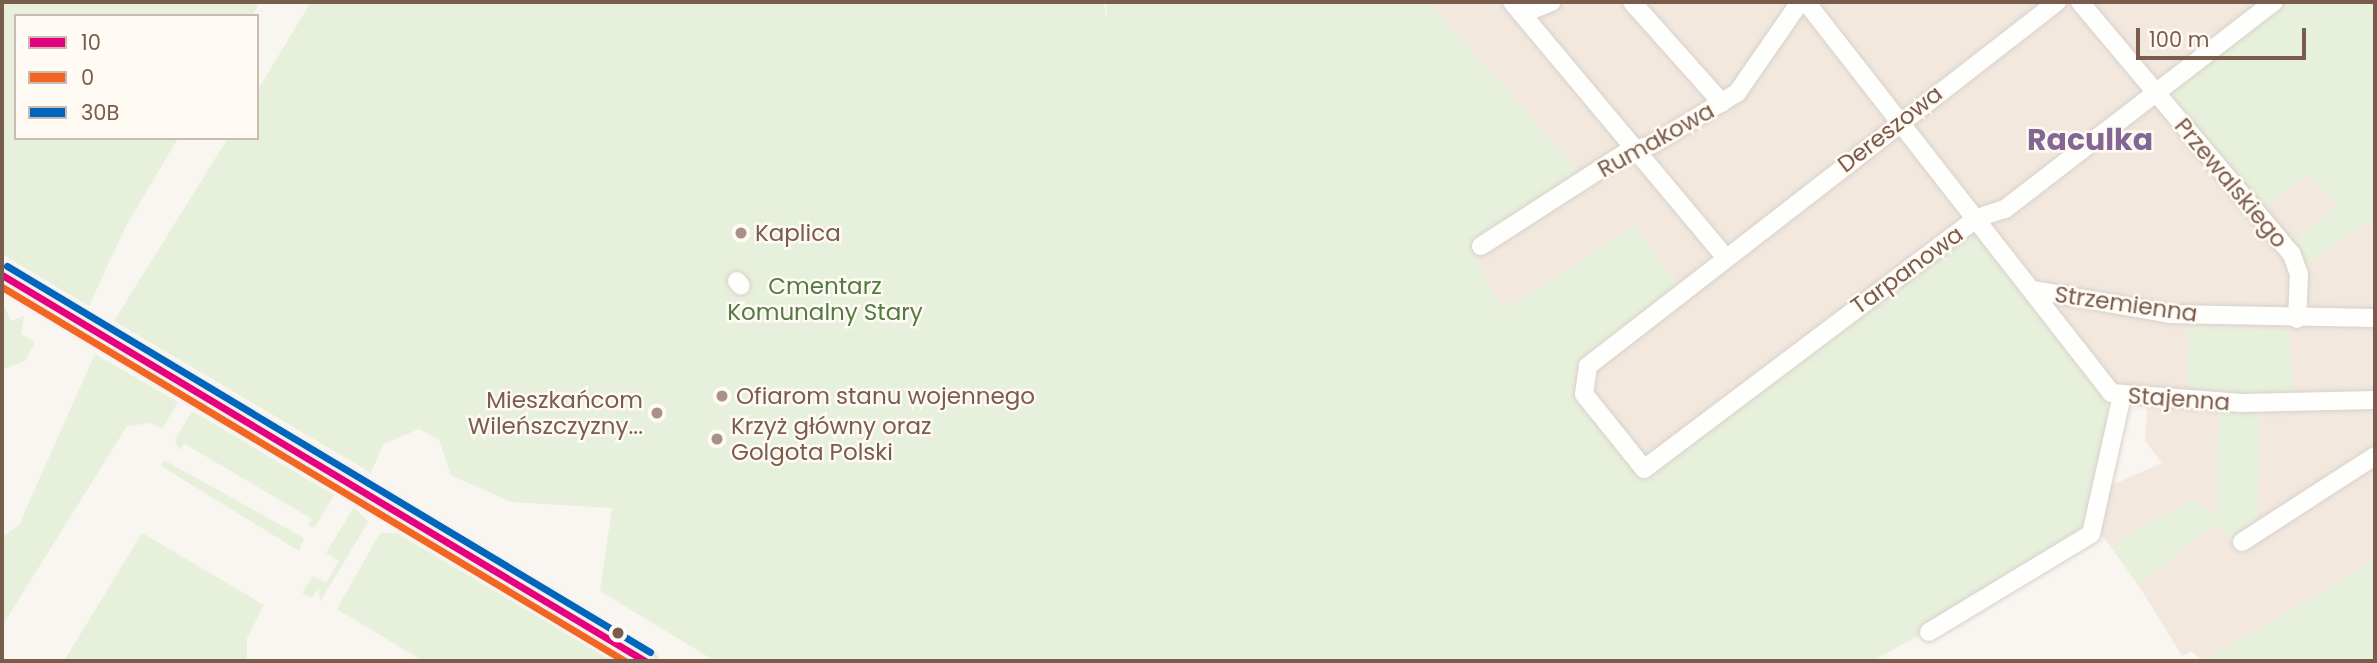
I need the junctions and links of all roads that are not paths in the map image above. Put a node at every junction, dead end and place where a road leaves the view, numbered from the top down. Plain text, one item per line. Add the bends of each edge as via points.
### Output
1 (1552, 2) edge
2 (1632, 2) edge
3 (1800, 2) edge
4 (1807, 2) edge
5 (2057, 2) edge
6 (2274, 2) edge
7 (2083, 3) edge
8 (1517, 8) edge
9 (2155, 93) junction
10 (1722, 103) junction
11 (1900, 120) junction
12 (1640, 149) junction
13 (1977, 218) junction
14 (1481, 246) dead end
15 (1726, 258) junction
16 (2, 275) edge
17 (2034, 290) junction
18 (2375, 318) edge
19 (2297, 319) junction
20 (1588, 366) joint
21 (2122, 395) junction
22 (2375, 400) edge
23 (2375, 456) edge
24 (2242, 542) dead end
25 (1929, 632) dead end
26 (645, 661) edge

1 - 8 street
2 - 10 street
3 - 10 street, Rumakowa via 1749,80
4 - 11 street, Strzemienna
5 - 11 street, Dereszowa
6 - 9 street, Tarpanowa
7 - 9 street, Przewalskiego
8 - 12 street
9 - 13 street, Tarpanowa via 2005,209
9 - 19 street, Przewalskiego via 2292,255 2299,274
10 - 12 street, Rumakowa
11 - 13 street, Strzemienna
11 - 15 street, Dereszowa
12 - 14 street, Rumakowa
12 - 15 street
13 - 17 street, Strzemienna
13 - 20 street, Tarpanowa via 1644,469 1584,394
15 - 20 street, Dereszowa
16 - 26 main road
17 - 19 street, Strzemienna via 2145,312
17 - 21 street, Stajenna via 2102,386
18 - 19 street, Strzemienna
21 - 22 street, Stajenna via 2242,403
21 - 25 street via 2091,534
23 - 24 street

